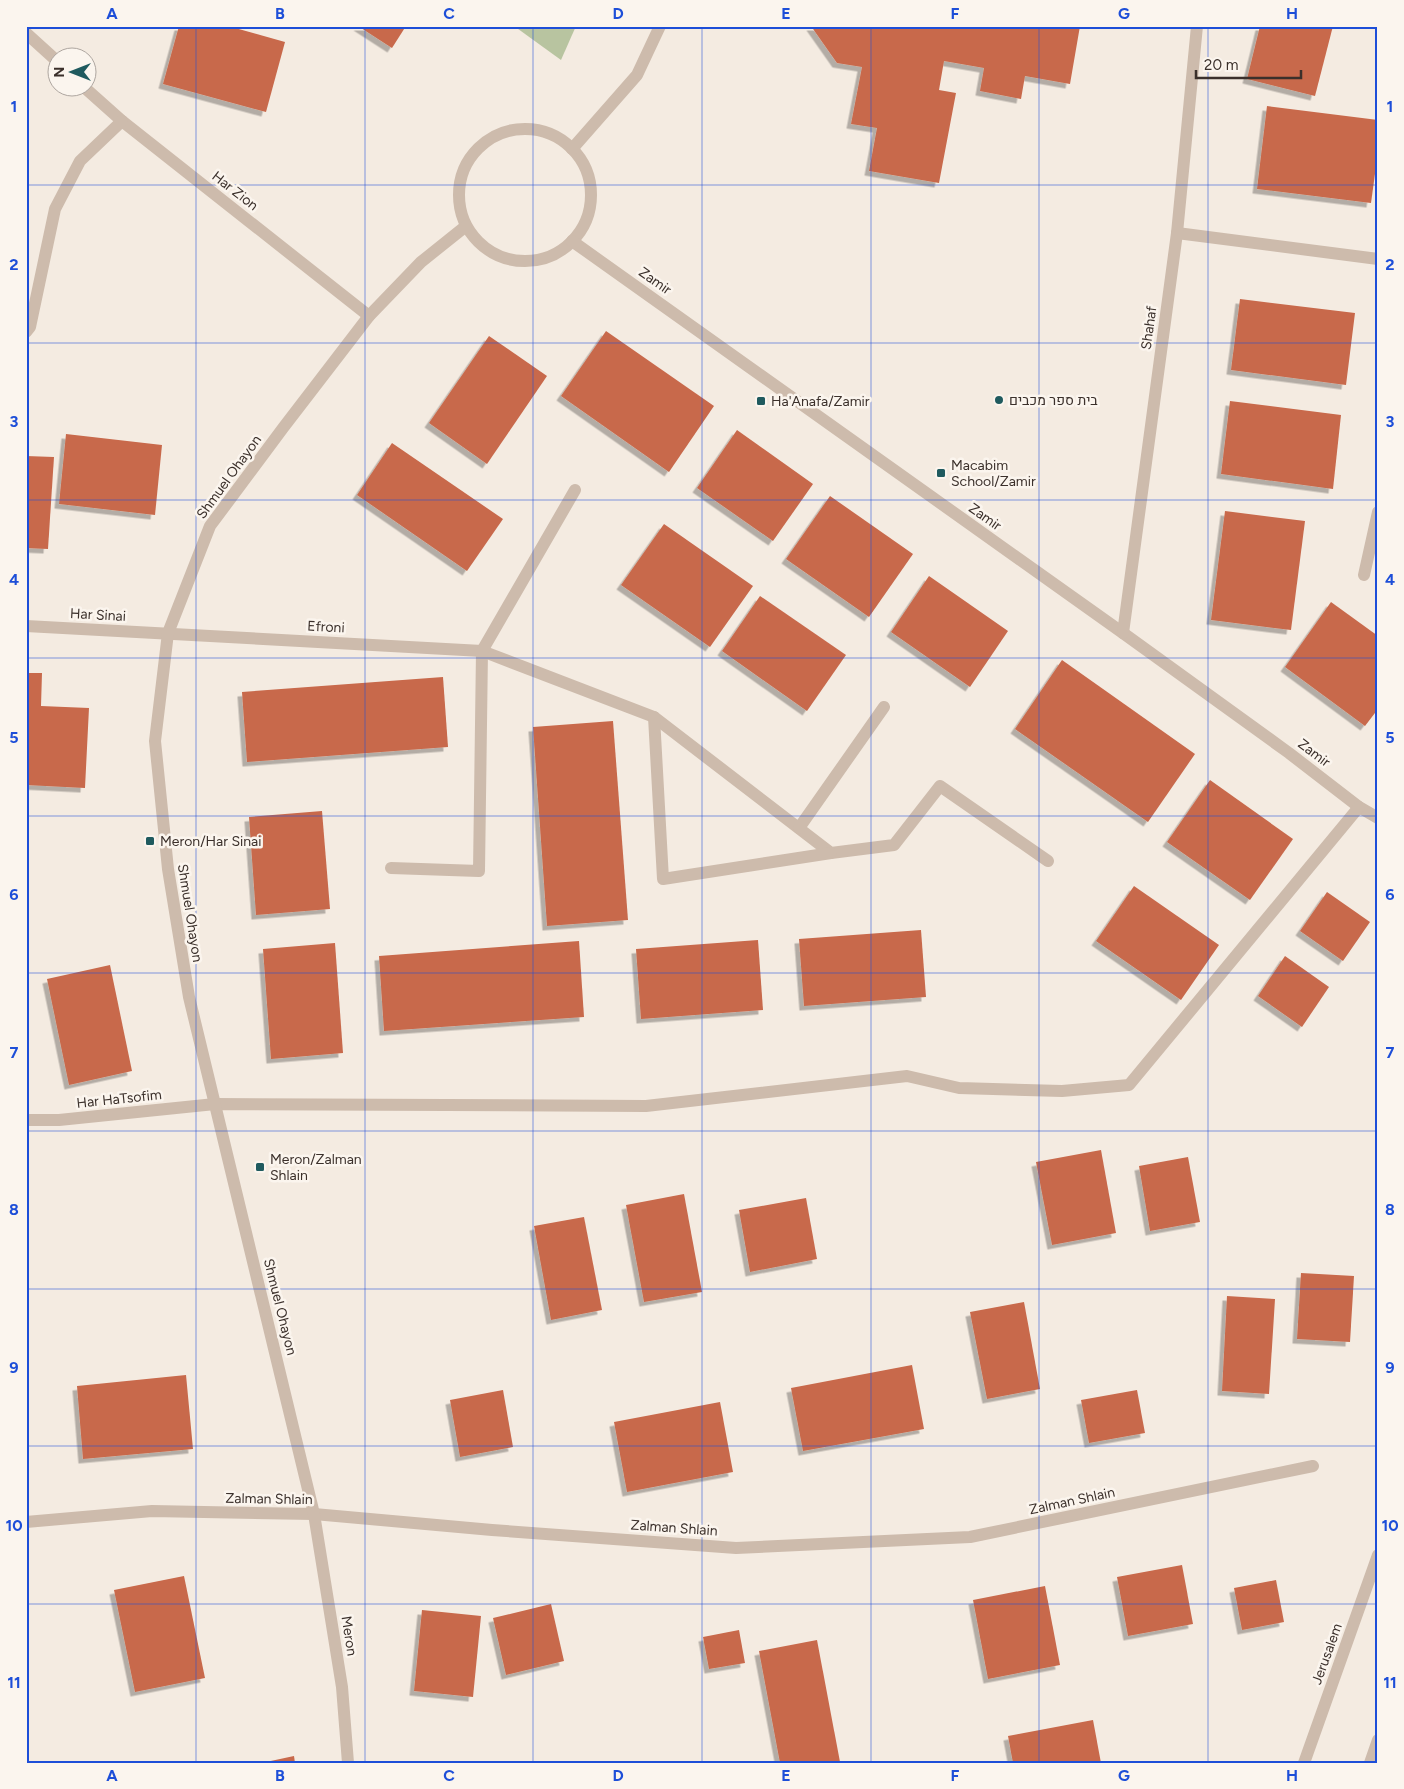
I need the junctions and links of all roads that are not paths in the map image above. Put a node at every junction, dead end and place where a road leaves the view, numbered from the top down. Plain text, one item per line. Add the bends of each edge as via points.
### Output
1 (660, 26) edge
2 (1197, 26) edge
3 (26, 33) edge
4 (48, 53) edge
5 (96, 98) edge
6 (122, 121) junction
7 (572, 149) junction
8 (466, 226) junction
9 (1177, 233) junction
10 (572, 241) junction
11 (1378, 258) edge
12 (369, 316) junction
13 (26, 332) edge
14 (575, 490) dead end
15 (1378, 512) edge
16 (1364, 575) dead end
17 (26, 626) edge
18 (168, 634) junction
19 (1123, 634) junction
20 (482, 651) junction
21 (884, 707) dead end
22 (654, 717) junction
23 (1359, 807) junction
24 (1378, 818) edge
25 (799, 828) junction
26 (831, 853) junction
27 (1048, 861) dead end
28 (391, 868) dead end
29 (216, 1104) junction
30 (26, 1120) edge
31 (1313, 1466) dead end
32 (314, 1514) junction
33 (26, 1522) edge
34 (1378, 1555) edge
35 (1378, 1740) edge
36 (348, 1763) edge
37 (1304, 1763) edge
38 (1370, 1763) edge

1 - 7 street via 637,75
2 - 9 street, Shahaf
3 - 4 street
5 - 6 street, Har Zion
6 - 12 street, Har Zion
6 - 13 street via 80,161 55,209 30,327
7 - 8 street via 553,135 530,129 507,131 486,141 470,158 460,180 459,204
7 - 10 street via 586,170 591,195 586,220
8 - 10 street via 479,243 496,255 516,261 536,261 556,254
8 - 12 street, Shmuel Ohayon via 421,262
9 - 11 street
9 - 19 street, Shahaf
10 - 19 street, Zamir
12 - 18 street, Shmuel Ohayon via 210,526
14 - 20 street
15 - 16 street
17 - 18 street, Har Sinai
18 - 20 street, Efroni
18 - 29 street, Shmuel Ohayon via 155,741 168,869 189,997
19 - 23 street, Zamir
20 - 22 street, Efroni
20 - 28 street via 479,871
21 - 25 street
22 - 25 street, Efroni
22 - 26 street via 663,879
23 - 24 street, Zamir
23 - 29 street, Har HaTsofim via 1129,1085 1062,1091 959,1088 907,1076 646,1106
25 - 26 street, Efroni
26 - 27 street via 894,845 940,786
29 - 30 street, Har HaTsofim via 59,1120
29 - 32 street, Shmuel Ohayon
31 - 32 street, Zalman Shlain via 961,1538 736,1548
32 - 33 street, Zalman Shlain via 152,1511
32 - 36 street, Meron via 342,1687
34 - 37 street, Jerusalem
35 - 38 street

